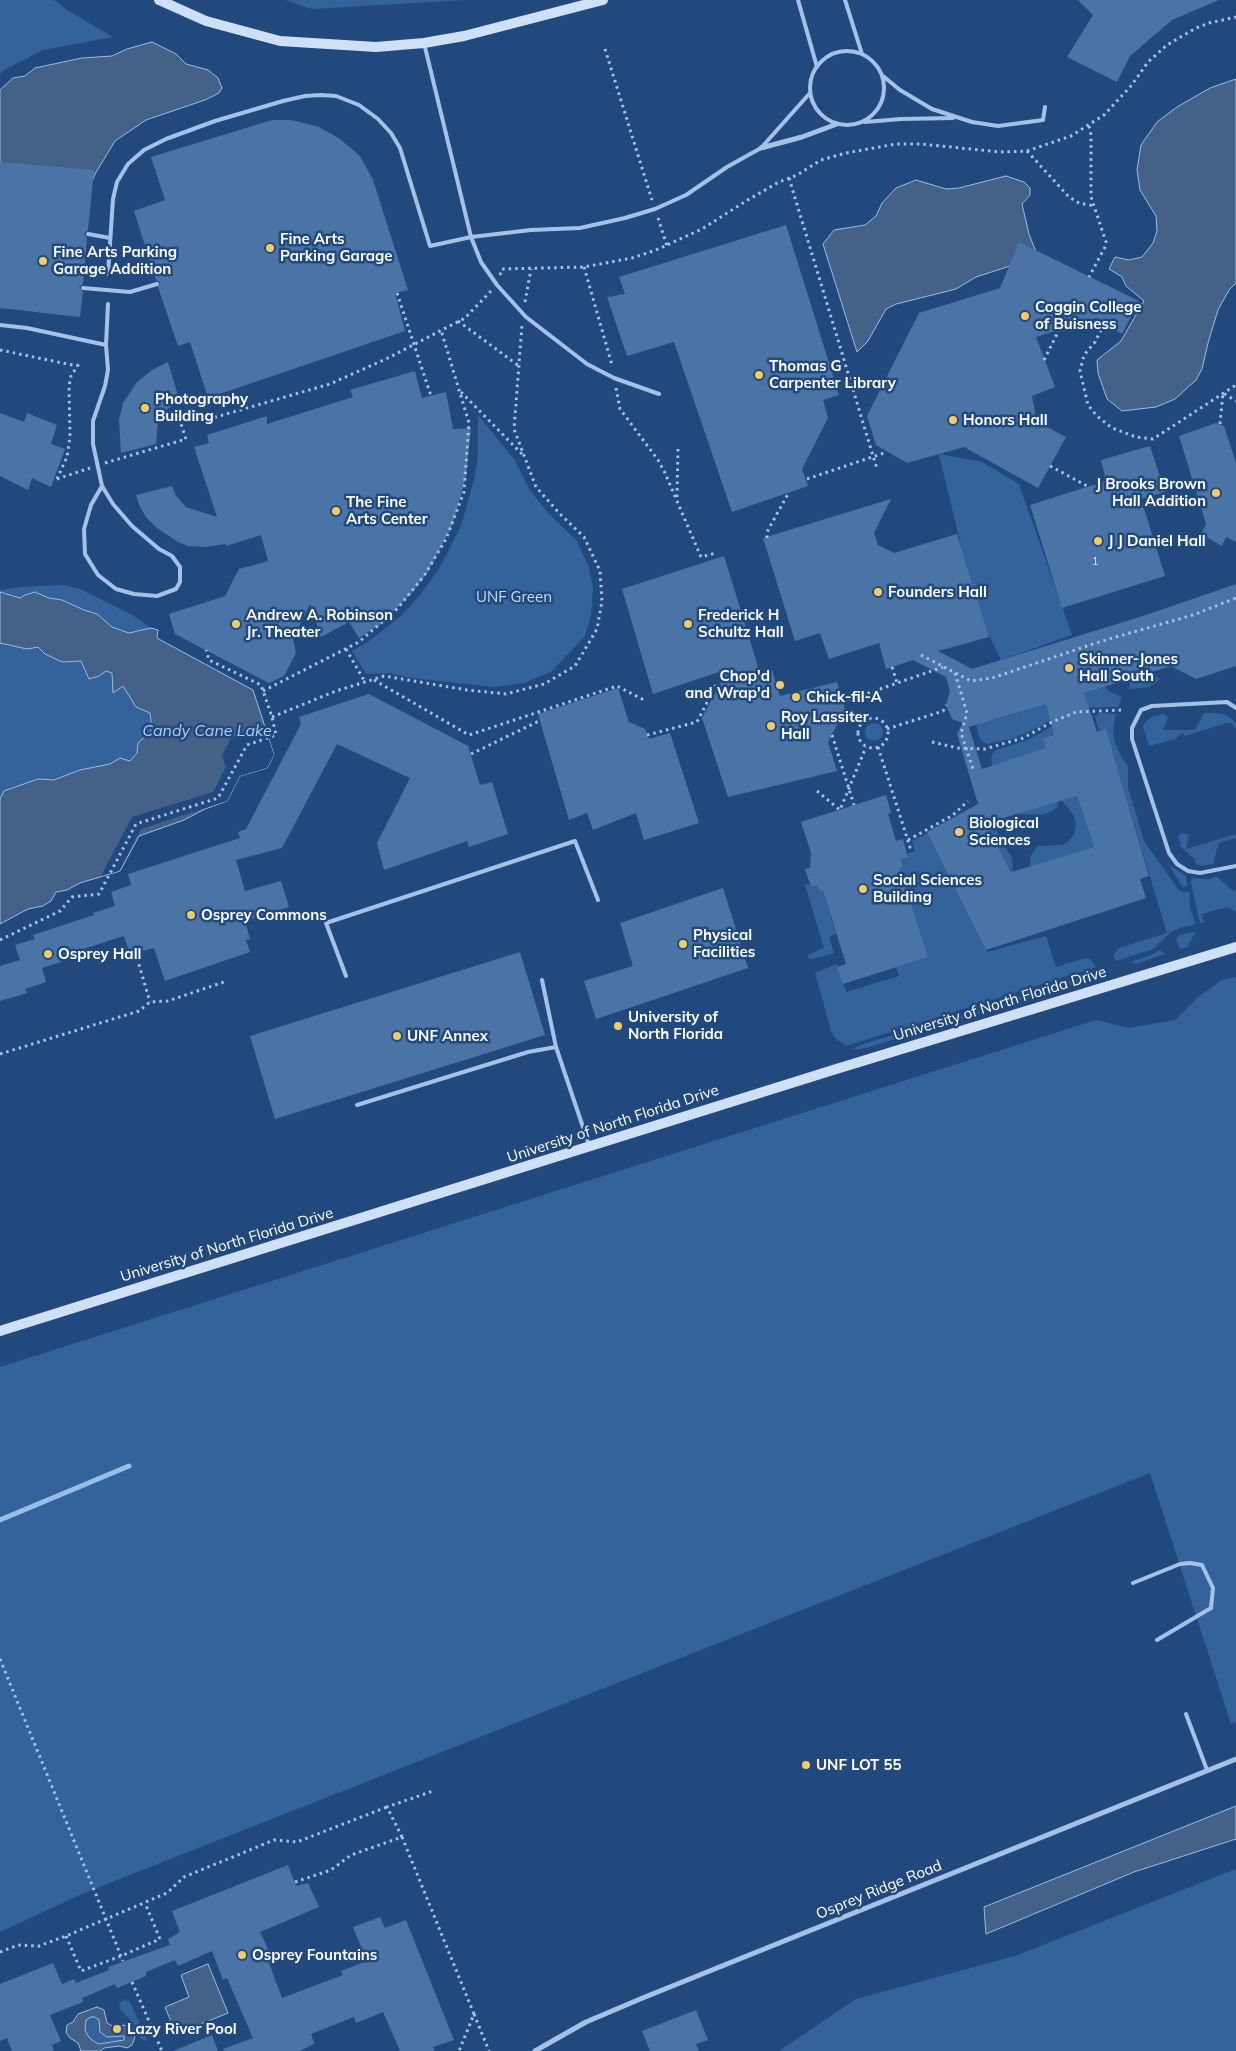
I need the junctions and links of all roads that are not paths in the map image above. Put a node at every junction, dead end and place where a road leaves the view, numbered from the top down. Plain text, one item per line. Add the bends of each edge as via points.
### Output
1 (159, 0) edge
2 (603, 0) edge
3 (798, 0) edge
4 (845, 0) edge
5 (424, 43) junction
6 (862, 54) junction
7 (817, 66) junction
8 (883, 76) junction
9 (810, 93) junction
10 (1045, 107) dead end
11 (956, 118) junction
12 (864, 122) junction
13 (837, 124) junction
14 (761, 148) junction
15 (88, 234) dead end
16 (471, 237) junction
17 (110, 238) junction
18 (108, 274) dead end
19 (157, 284) dead end
20 (83, 288) dead end
21 (108, 304) dead end
22 (0, 325) edge
23 (106, 345) junction
24 (659, 394) dead end
25 (102, 486) junction
26 (1236, 708) edge
27 (1236, 866) edge
28 (598, 900) dead end
29 (1236, 947) edge
30 (346, 976) dead end
31 (542, 980) dead end
32 (556, 1047) junction
33 (357, 1105) dead end
34 (590, 1147) junction
35 (0, 1331) edge
36 (1133, 1583) dead end
37 (1157, 1640) dead end
38 (1186, 1714) dead end
39 (1236, 1759) edge
40 (1208, 1770) junction
41 (535, 2051) edge

1 - 5 street via 206,21 280,41 376,47
2 - 5 street via 464,36
3 - 7 lane
4 - 6 lane
5 - 16 lane
6 - 7 lane via 849,50 836,52
6 - 8 lane via 871,59
7 - 9 lane via 813,71
8 - 11 lane via 915,100
8 - 12 lane via 884,97 878,109
9 - 13 lane via 820,114
9 - 14 lane
10 - 11 lane via 1043,120 998,126
11 - 12 lane
12 - 13 lane via 847,126
13 - 14 street
14 - 16 lane via 686,195 655,209 580,228
15 - 17 lane
16 - 17 lane via 430,246 408,171 392,133 369,110 336,96 321,95 283,101 223,119 144,150 128,164 117,182
16 - 24 lane via 481,262 497,285 524,313 587,364 614,378
17 - 18 lane
19 - 20 lane, bridge via 130,292
21 - 23 lane
22 - 23 lane
23 - 25 lane via 108,370 94,421 93,444
25 - 25 lane via 91,505 84,529 85,554 98,575 116,589 134,594 157,596 176,589 180,582 180,567 172,556 132,526
26 - 27 lane via 1227,702 1152,706 1141,710 1132,728 1132,740 1169,853 1177,864 1188,871 1200,873
28 - 30 lane via 575,841 326,923
29 - 34 street, University of North Florida Drive
31 - 32 lane
32 - 33 lane via 528,1052
32 - 34 lane
34 - 35 street, University of North Florida Drive
36 - 37 lane via 1180,1564 1202,1564 1212,1588 1211,1608
38 - 40 lane
39 - 40 street, Osprey Ridge Road
40 - 41 street, Osprey Ridge Road via 645,1997 586,2022

